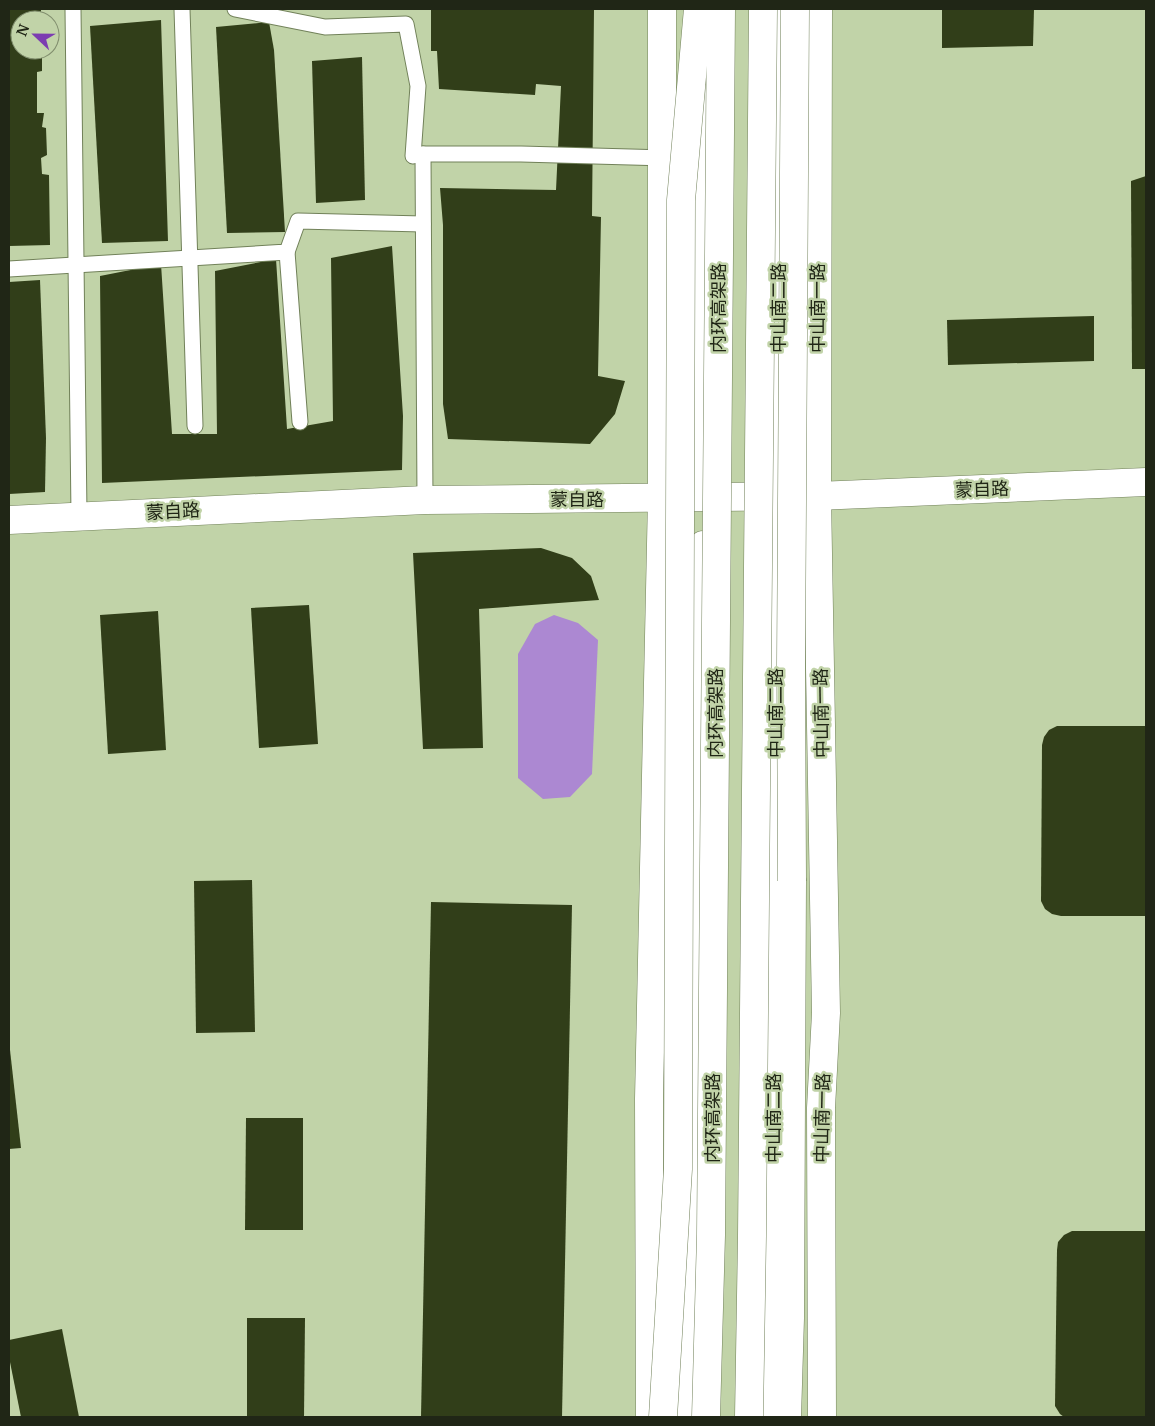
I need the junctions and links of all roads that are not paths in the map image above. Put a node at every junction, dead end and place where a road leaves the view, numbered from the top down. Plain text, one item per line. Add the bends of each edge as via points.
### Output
1 (73, 9) edge
2 (182, 9) edge
3 (235, 9) edge
4 (662, 9) edge
5 (699, 9) edge
6 (721, 9) edge
7 (763, 9) edge
8 (780, 9) edge
9 (794, 9) edge
10 (818, 9) edge
11 (423, 154) junction
12 (701, 157) junction
13 (662, 158) junction
14 (423, 224) junction
15 (287, 252) junction
16 (190, 258) junction
17 (76, 265) junction
18 (9, 269) edge
19 (300, 422) dead end
20 (196, 426) dead end
21 (1146, 482) edge
22 (817, 496) junction
23 (777, 497) junction
24 (662, 498) junction
25 (704, 498) junction
26 (425, 500) junction
27 (79, 515) junction
28 (9, 520) edge
29 (791, 666) junction
30 (754, 942) junction
31 (650, 1417) edge
32 (663, 1417) edge
33 (688, 1417) edge
34 (706, 1417) edge
35 (749, 1417) edge
36 (771, 1417) edge
37 (787, 1417) edge
38 (822, 1417) edge

1 - 17 lane
2 - 16 lane
3 - 11 lane via 325,27 406,24 418,86 413,156
4 - 13 main road
5 - 12 main road
5 - 32 main road, bridge via 681,200 678,1170
6 - 34 main road, 内环高架路, bridge via 711,1225
7 - 30 main road, bridge
8 - 23 main road, 中山南二路
9 - 29 main road, bridge
10 - 22 main road, 中山南一路
11 - 13 lane
11 - 14 lane
12 - 13 lane
12 - 25 main road
13 - 24 main road
14 - 15 lane via 298,221
14 - 26 lane
15 - 16 lane
15 - 19 lane
16 - 17 lane
16 - 20 lane
17 - 18 lane
17 - 27 lane
21 - 22 main road, 蒙自路
22 - 23 main road, 蒙自路
22 - 38 main road, 中山南一路 via 826,1013 821,1108
23 - 25 main road, 蒙自路
23 - 36 main road, 中山南二路
24 - 25 main road, 蒙自路
24 - 26 main road, 蒙自路
24 - 31 main road via 649,1099
25 - 33 main road
26 - 27 main road, 蒙自路
27 - 28 main road, 蒙自路
29 - 30 main road, bridge
29 - 37 main road, bridge
30 - 35 main road, bridge

